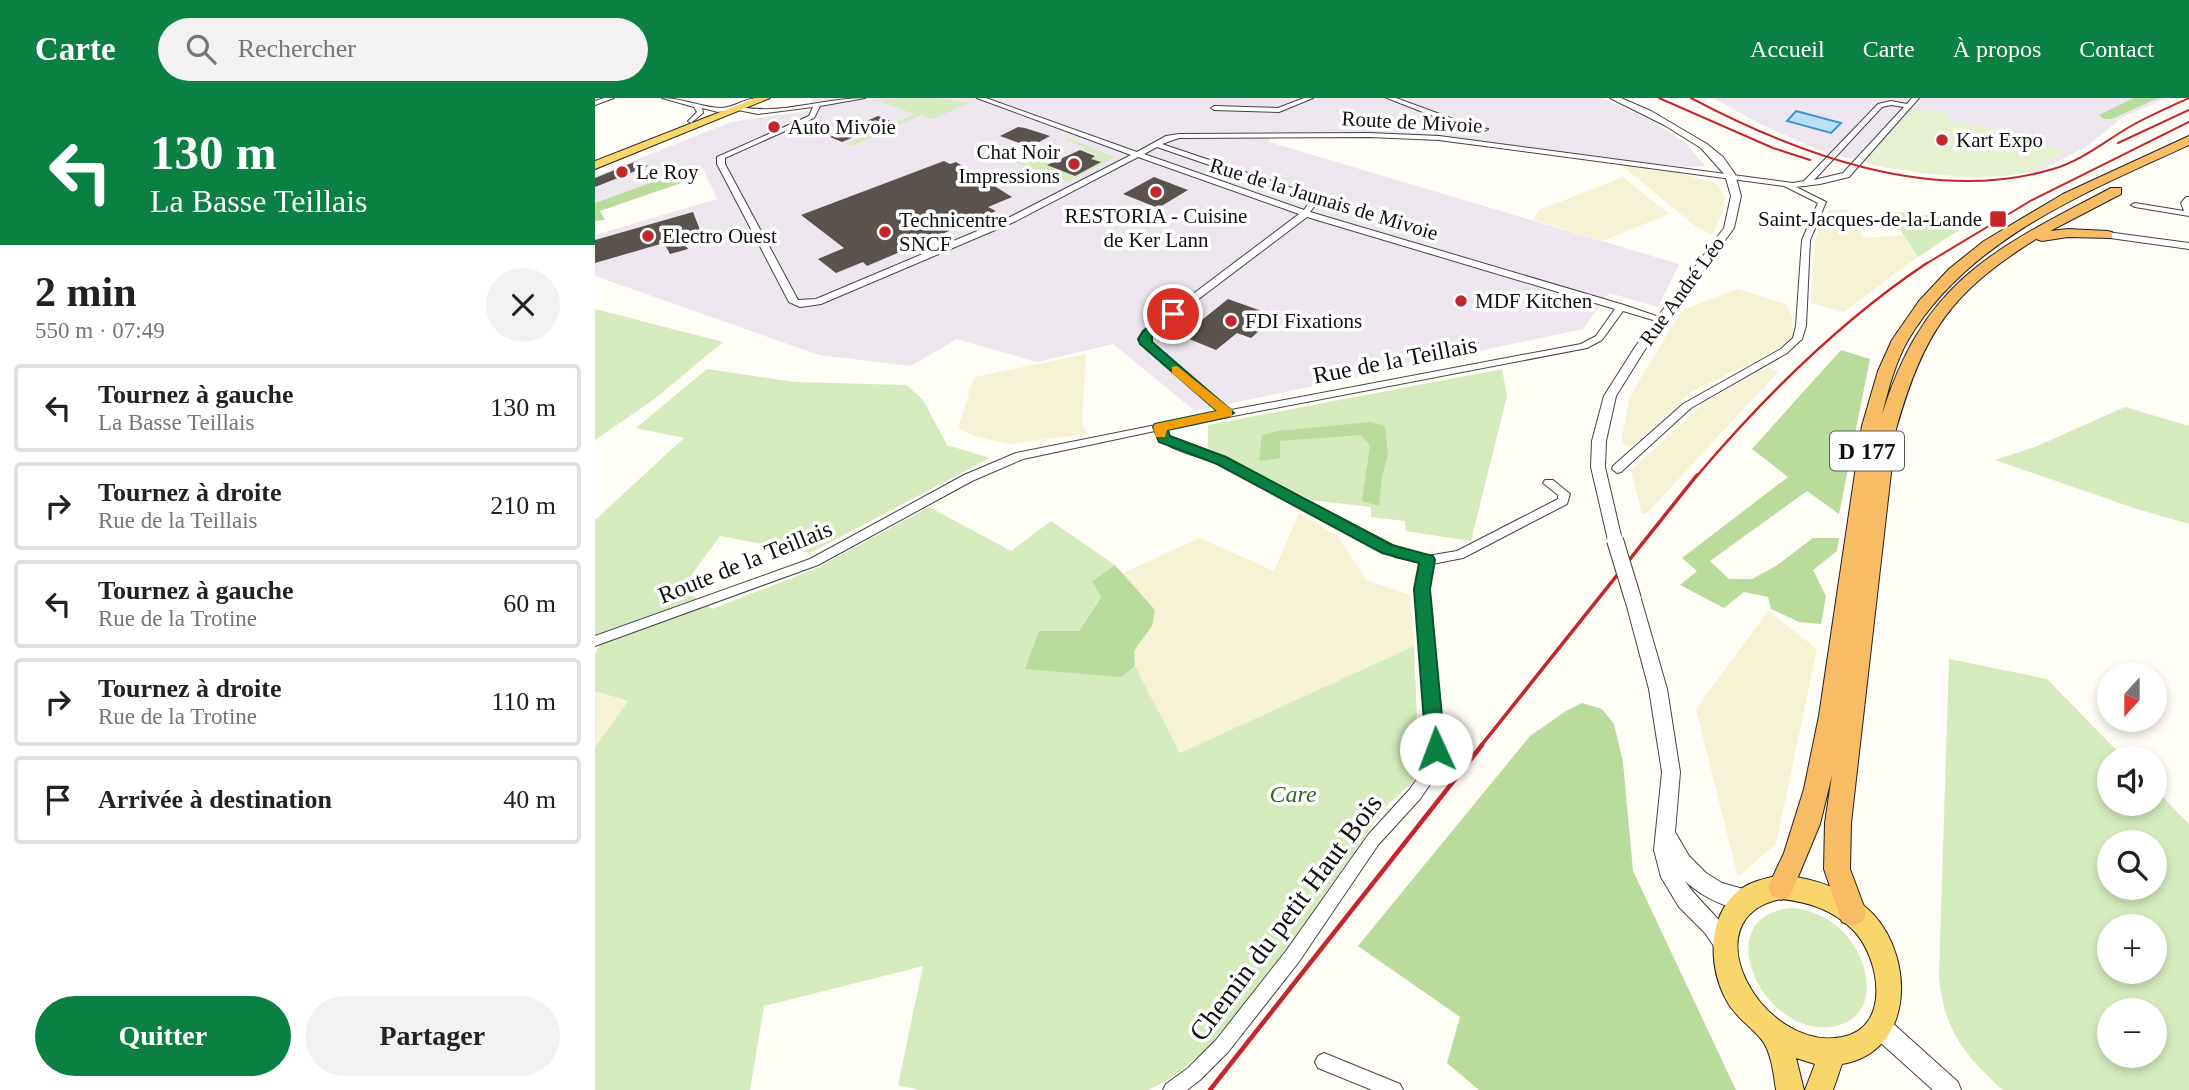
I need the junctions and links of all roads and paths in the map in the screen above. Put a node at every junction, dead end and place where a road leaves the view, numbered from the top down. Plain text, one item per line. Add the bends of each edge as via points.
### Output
1 (611, 98) edge
2 (665, 98) edge
3 (765, 98) edge
4 (862, 98) edge
5 (980, 98) edge
6 (1310, 98) edge
7 (1390, 98) edge
8 (1614, 98) edge
9 (1916, 98) edge
10 (691, 101) edge
11 (595, 103) edge
12 (739, 104) edge
13 (817, 105) junction
14 (1908, 106) junction
15 (1214, 108) dead end
16 (691, 121) junction
17 (1484, 129) dead end
18 (2189, 140) edge
19 (1157, 145) junction
20 (2189, 153) edge
21 (621, 154) junction
22 (1137, 156) junction
23 (595, 158) edge
24 (2151, 158) junction
25 (595, 165) edge
26 (1729, 174) junction
27 (1806, 184) junction
28 (1787, 185) junction
29 (1316, 199) joint
30 (2189, 199) edge
31 (1822, 202) joint
32 (2135, 205) dead end
33 (2078, 211) junction
34 (2189, 212) edge
35 (1305, 214) junction
36 (2055, 221) junction
37 (2022, 223) junction
38 (2091, 233) junction
39 (2107, 235) junction
40 (2189, 246) edge
41 (1947, 300) junction
42 (1621, 307) junction
43 (1663, 320) junction
44 (1228, 413) junction
45 (1160, 427) junction
46 (1617, 469) dead end
47 (1549, 482) dead end
48 (1427, 560) junction
49 (595, 641) edge
50 (1667, 835) junction
51 (1781, 887) junction
52 (1747, 899) junction
53 (1852, 912) junction
54 (1727, 948) junction
55 (1880, 1027) junction
56 (1773, 1032) junction
57 (1833, 1053) junction
58 (1324, 1062) dead end
59 (1172, 1090) edge
60 (1394, 1090) edge
61 (1790, 1090) edge
62 (1819, 1090) edge
63 (1950, 1090) edge

1 - 11 street
2 - 10 street
3 - 12 main road
4 - 13 street
5 - 22 street, Rue de la Jaunais de Mivoie
6 - 15 street via 1279,110
7 - 17 street
8 - 26 street via 1699,141
9 - 14 street
10 - 12 street
10 - 16 street via 701,112
12 - 13 street via 769,111
12 - 16 main road
12 - 21 main road
12 - 21 street
13 - 22 street, Route de Mivoie via 805,121 721,157 766,253 794,302 800,304 817,302 973,237
14 - 27 street via 1846,175
14 - 27 street via 1881,105
16 - 23 main road
18 - 24 highway
19 - 22 street, Route de Mivoie
19 - 26 street, Route de Mivoie via 1179,136 1398,135
19 - 29 street
20 - 33 highway, D 177
21 - 25 main road
22 - 35 street, Rue de la Jaunais de Mivoie
24 - 36 highway via 2055,211
24 - 37 highway
26 - 28 street, Route de Mivoie
26 - 43 street, Rue André Léo via 1736,208 1729,228
27 - 28 street
28 - 31 street
29 - 35 street
30 - 34 street via 2185,203
31 - 46 street via 1806,240 1801,331 1794,343 1686,405
32 - 34 street
33 - 36 highway, D 177
33 - 39 highway
35 - 42 street, Rue de la Jaunais de Mivoie
35 - 44 street via 1147,333 1146,344
36 - 37 highway
36 - 38 highway
36 - 39 highway
36 - 41 highway, D 177 via 1989,262
37 - 51 highway, D 177 via 1943,282 1914,316 1888,365 1871,426 1823,754 1798,847
38 - 39 highway
38 - 41 highway via 2038,238
39 - 40 street
41 - 53 highway, D 177 via 1909,357 1887,429 1836,844 1837,869
42 - 43 street, Rue de la Jaunais de Mivoie
42 - 44 street, Rue de la Teillais via 1599,338 1584,346
43 - 50 street, Rue André Léo, bridge via 1610,396 1598,441 1598,467 1658,689 1671,772
44 - 45 street, Rue de la Teillais
45 - 48 street via 1168,442 1211,456 1388,549
45 - 49 street, Route de la Teillais via 1020,456 968,478 814,562
47 - 48 street via 1564,494 1563,501 1459,555
48 - 59 street, Chemin du petit Haut Bois via 1422,589 1436,739 1430,772 1367,847 1292,957 1222,1046
50 - 52 street via 1691,874 1715,892
50 - 54 street via 1664,850 1671,877
51 - 52 main road
51 - 53 main road via 1818,893
52 - 54 main road via 1729,927
53 - 55 main road via 1882,952 1891,980 1889,1005
54 - 56 main road via 1736,993
55 - 57 main road via 1857,1048
55 - 63 street
56 - 57 main road via 1795,1044
56 - 61 main road
57 - 62 main road
58 - 60 street

